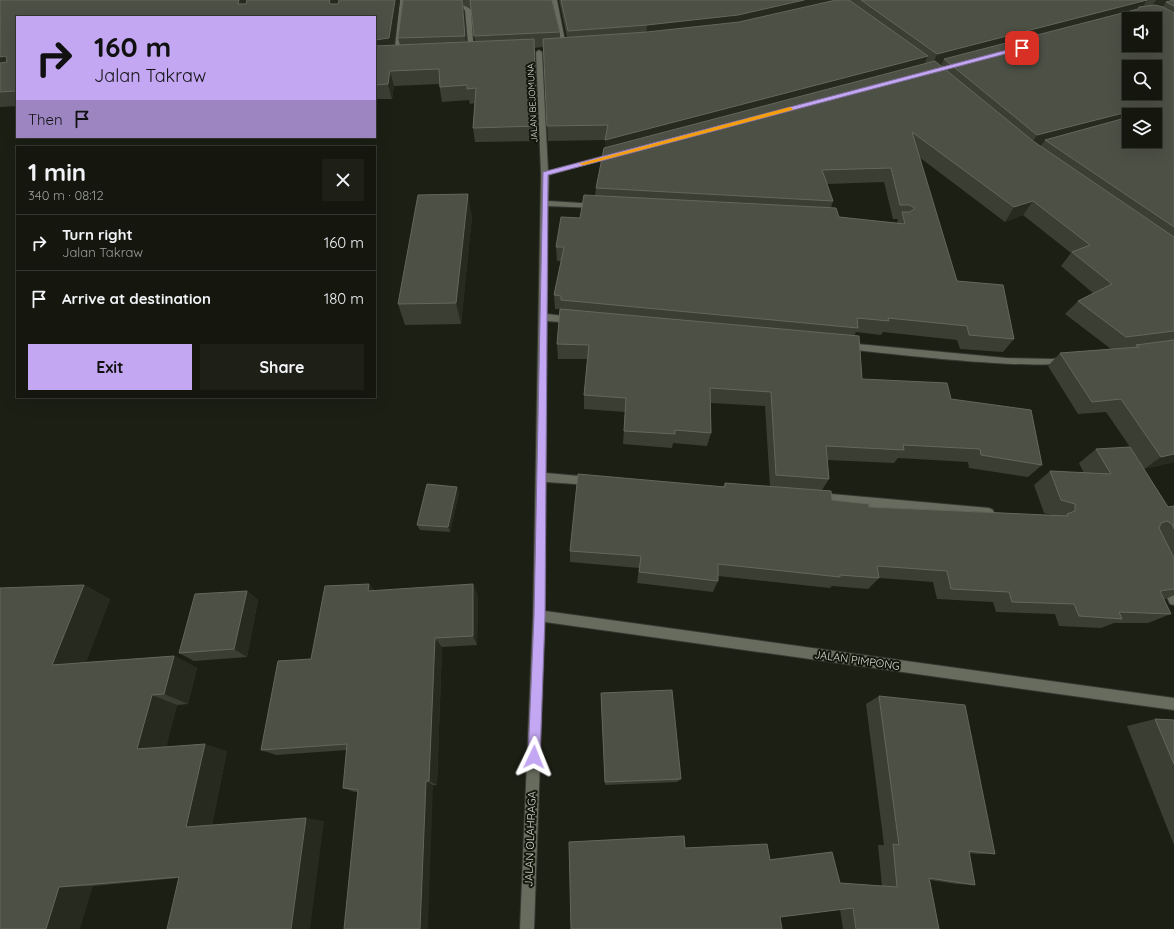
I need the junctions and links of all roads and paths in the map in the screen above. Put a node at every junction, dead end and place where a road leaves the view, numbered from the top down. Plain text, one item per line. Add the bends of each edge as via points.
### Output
1 (403, 0) edge
2 (554, 0) edge
3 (443, 6) edge
4 (572, 50) edge
5 (531, 52) edge
6 (480, 53) edge
7 (465, 54) edge
8 (472, 54) junction
9 (390, 56) edge
10 (397, 56) junction
11 (404, 56) edge
12 (622, 154) edge
13 (545, 174) junction
14 (544, 203) junction
15 (608, 207) edge
16 (542, 317) junction
17 (581, 321) edge
18 (841, 345) edge
19 (1073, 359) edge
20 (540, 477) junction
21 (604, 482) edge
22 (809, 497) edge
23 (998, 514) edge
24 (1160, 572) edge
25 (1174, 600) edge
26 (540, 616) junction
27 (1174, 704) edge
28 (527, 929) edge

1 - 10 street
2 - 4 street via 561,50
3 - 8 street via 465,7 468,10
5 - 13 street, JALAN BEJOMUNA via 542,51
6 - 8 street
7 - 8 street
9 - 10 street
10 - 11 street
12 - 13 street
13 - 14 street, JALAN OLAHRAGA
14 - 15 street
14 - 16 street, JALAN OLAHRAGA
16 - 17 street
16 - 20 street, JALAN OLAHRAGA
18 - 19 street via 1006,361 1052,362
20 - 21 street
20 - 26 street, JALAN OLAHRAGA
22 - 23 street
24 - 25 street
26 - 27 street, JALAN PIMPONG
26 - 28 street, JALAN OLAHRAGA

